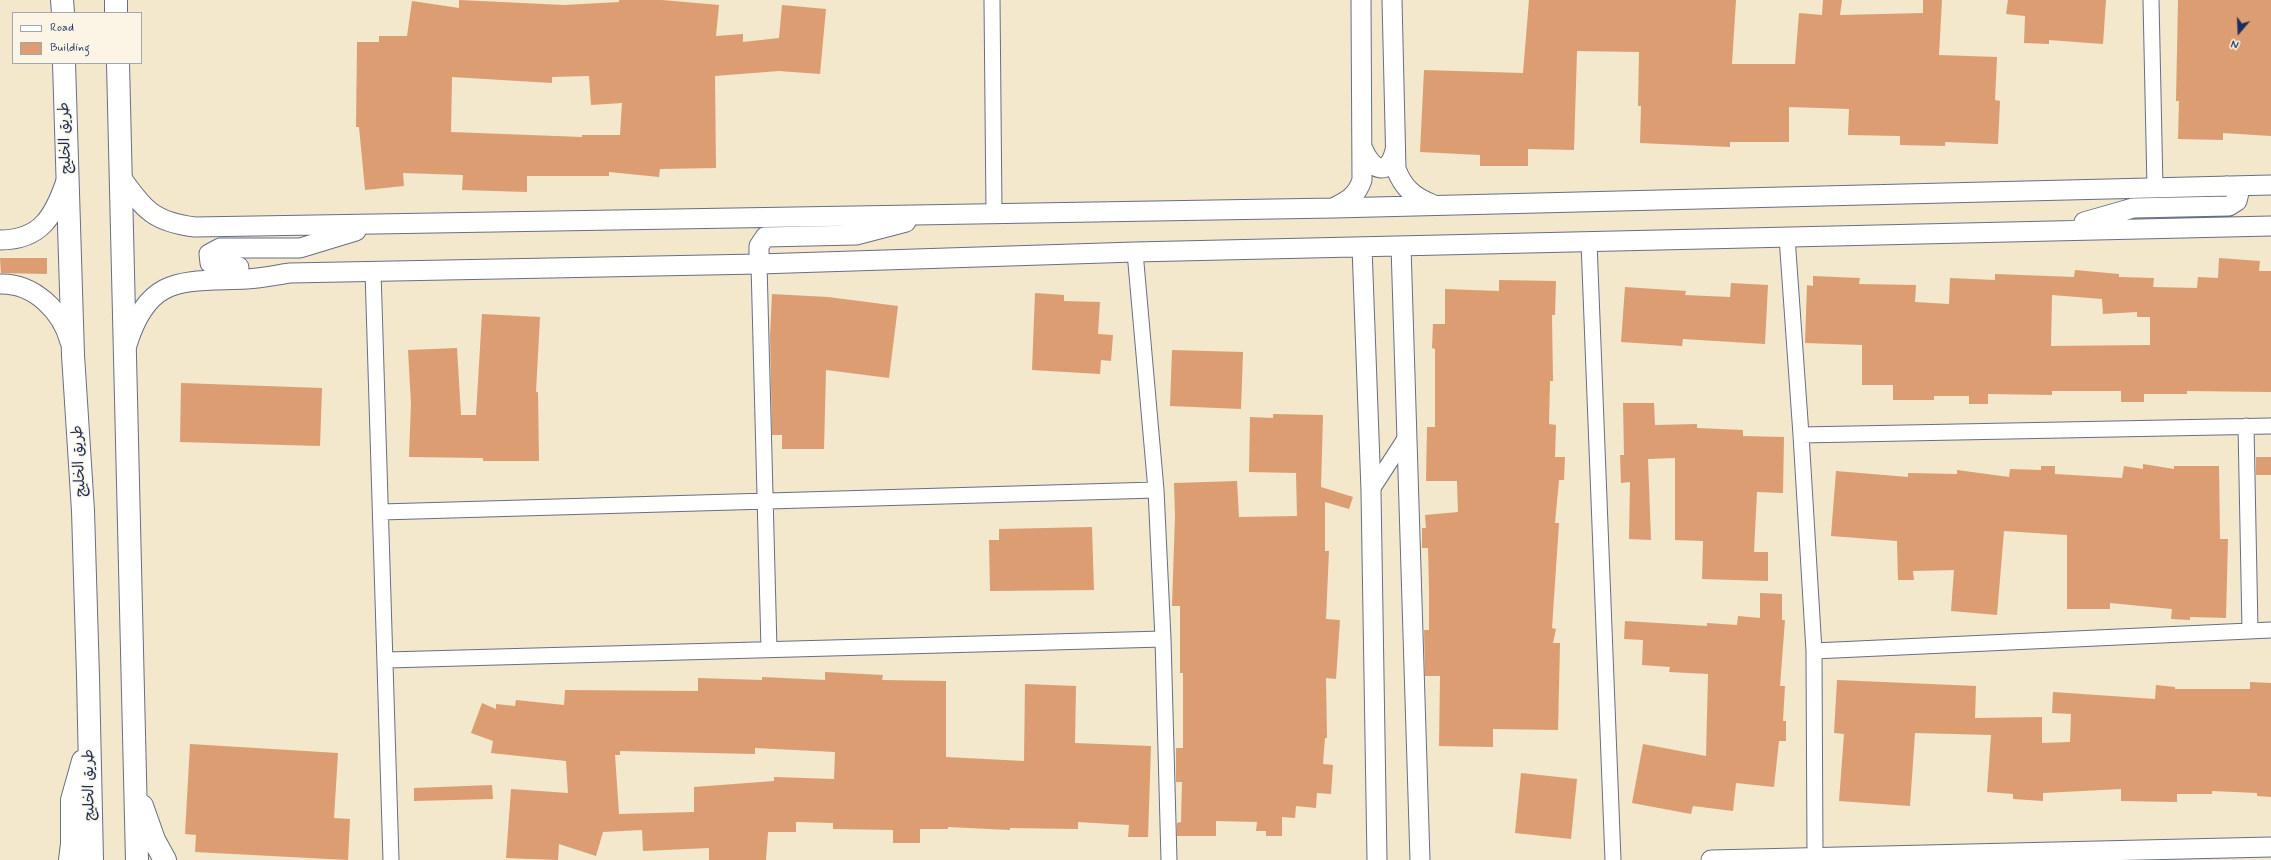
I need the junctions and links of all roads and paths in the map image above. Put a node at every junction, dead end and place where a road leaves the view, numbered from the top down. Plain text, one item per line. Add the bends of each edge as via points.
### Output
1 (62, 0) edge
2 (116, 0) edge
3 (992, 0) edge
4 (1361, 0) edge
5 (1392, 0) edge
6 (2151, 0) edge
7 (63, 12) edge
8 (116, 12) edge
9 (64, 64) edge
10 (118, 64) edge
11 (1363, 149) junction
12 (1395, 150) junction
13 (68, 176) junction
14 (121, 177) junction
15 (2271, 185) edge
16 (2226, 186) junction
17 (2155, 188) junction
18 (1433, 205) junction
19 (1334, 208) junction
20 (994, 213) junction
21 (936, 214) junction
22 (379, 224) junction
23 (2271, 226) edge
24 (2060, 229) junction
25 (1787, 237) junction
26 (0, 240) edge
27 (1588, 242) junction
28 (1401, 246) junction
29 (1362, 247) junction
30 (1135, 252) junction
31 (759, 264) junction
32 (374, 271) junction
33 (290, 273) junction
34 (0, 284) edge
35 (124, 354) junction
36 (73, 355) junction
37 (2246, 426) junction
38 (2271, 426) edge
39 (1408, 434) junction
40 (1801, 435) junction
41 (1156, 490) junction
42 (1371, 491) junction
43 (764, 501) junction
44 (381, 512) junction
45 (2250, 630) junction
46 (2271, 630) edge
47 (1163, 639) junction
48 (769, 649) junction
49 (1814, 651) junction
50 (387, 660) junction
51 (90, 738) junction
52 (135, 788) junction
53 (2271, 848) edge
54 (1815, 858) junction
55 (70, 860) edge
56 (92, 860) edge
57 (137, 860) edge
58 (165, 860) edge
59 (392, 860) edge
60 (1170, 860) edge
61 (1377, 860) edge
62 (1420, 860) edge
63 (1613, 860) edge
64 (1711, 860) edge
65 (1744, 860) edge

1 - 7 main road
2 - 8 main road
3 - 20 street
4 - 11 street
5 - 12 street
6 - 17 street
9 - 13 main road, طريق الخليج
10 - 14 main road
11 - 12 street via 1367,160 1380,169 1388,167
11 - 19 street via 1362,180 1359,190 1351,199
12 - 18 street via 1396,169 1400,181 1420,200
13 - 26 street via 59,201 40,228 26,237
13 - 36 main road, طريق الخليج
14 - 22 street via 138,202 153,215 173,224 196,227
14 - 35 main road
15 - 16 street
16 - 17 street
16 - 24 street via 2234,188 2239,193 2237,201 2228,206 2133,208
17 - 18 street
18 - 19 street
19 - 20 street
20 - 21 street
21 - 22 street
21 - 31 street via 856,234 765,237 759,246
22 - 33 street via 300,248 220,248 209,254 210,263 214,266 253,267
23 - 24 street
24 - 25 street
25 - 27 street
25 - 40 street
27 - 28 street
27 - 63 street
28 - 29 street
28 - 39 street
29 - 30 street
29 - 42 street
30 - 31 street
30 - 41 street
31 - 32 street
31 - 43 street
32 - 33 street
32 - 44 street
33 - 35 street via 249,279 196,280 177,284 156,294 141,309
34 - 36 street via 17,286 36,294 48,304 59,315 67,331
35 - 52 main road
36 - 51 main road, طريق الخليج via 83,510
37 - 38 street
37 - 40 street
37 - 45 street
39 - 42 street
39 - 62 street
40 - 49 street
41 - 43 street
41 - 47 street
42 - 61 street
43 - 44 street
43 - 48 street
44 - 50 street
45 - 46 street
45 - 49 street
47 - 48 street
47 - 60 street
48 - 50 street
49 - 54 street
50 - 59 street
51 - 55 main road via 72,800
51 - 56 main road, طريق الخليج
52 - 57 main road
52 - 58 main road via 154,840
53 - 54 street
54 - 65 street
64 - 65 street

